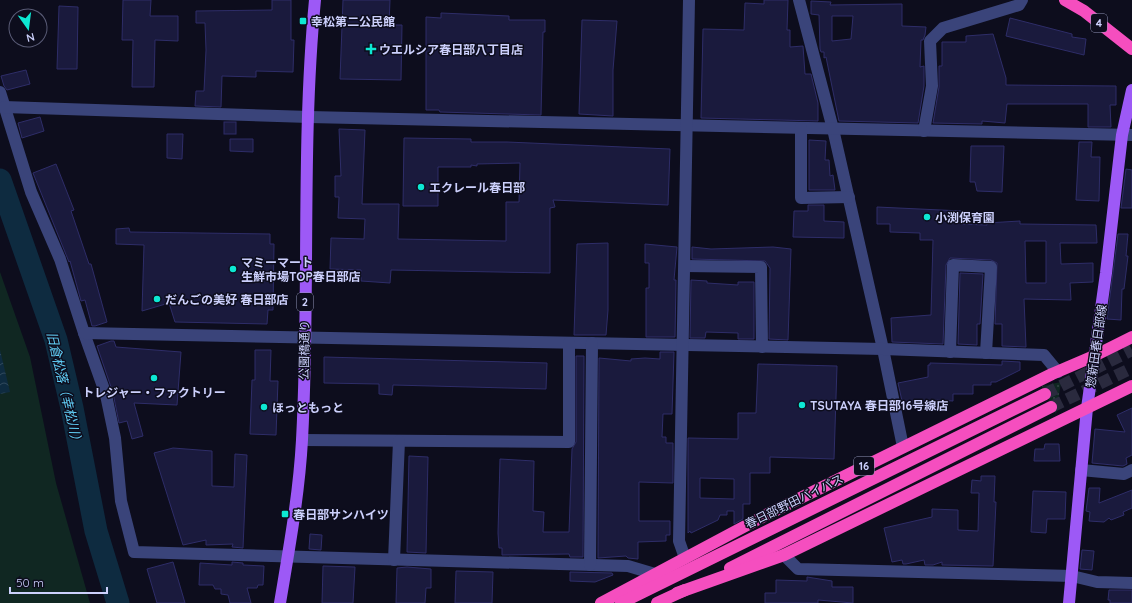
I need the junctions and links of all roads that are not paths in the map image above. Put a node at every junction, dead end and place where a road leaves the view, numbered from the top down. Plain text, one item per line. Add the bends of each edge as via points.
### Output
1 (315, 0) edge
2 (689, 0) edge
3 (798, 0) edge
4 (1022, 0) edge
5 (1068, 1) edge
6 (1132, 49) edge
7 (1132, 90) edge
8 (0, 92) edge
9 (4, 108) junction
10 (309, 117) junction
11 (688, 126) junction
12 (800, 128) junction
13 (833, 129) junction
14 (924, 131) junction
15 (1127, 135) edge
16 (849, 197) junction
17 (685, 266) junction
18 (84, 333) junction
19 (1132, 337) edge
20 (305, 338) junction
21 (569, 343) junction
22 (592, 343) junction
23 (682, 345) junction
24 (762, 347) junction
25 (883, 349) junction
26 (950, 352) junction
27 (986, 353) junction
28 (1094, 356) junction
29 (1058, 372) junction
30 (1132, 386) edge
31 (1045, 394) tunnel mouth
32 (1051, 407) tunnel mouth
33 (1087, 408) junction
34 (302, 440) junction
35 (398, 440) junction
36 (902, 447) junction
37 (1081, 470) junction
38 (1132, 470) edge
39 (784, 556) junction
40 (288, 558) junction
41 (685, 558) junction
42 (394, 560) junction
43 (590, 565) junction
44 (655, 574) junction
45 (1072, 576) junction
46 (1132, 583) edge
47 (678, 593) junction
48 (663, 602) edge
49 (280, 603) edge
50 (601, 603) edge
51 (621, 603) edge
52 (1069, 603) edge

1 - 10 main road, 公園橋通り / 2
2 - 11 street
3 - 13 street
4 - 14 street via 1019,5 943,28 930,41 932,86
5 - 6 highway, 4 via 1101,18
7 - 15 main road, 惣新田春日部線
8 - 9 street
9 - 10 street
9 - 18 street via 31,192 60,259
10 - 11 street
10 - 20 main road, 公園橋通り / 2
11 - 12 street
11 - 17 street
12 - 13 street
12 - 16 street via 801,198
13 - 14 street
13 - 16 street
14 - 15 street
15 - 28 main road, 惣新田春日部線
16 - 25 street
17 - 23 street
17 - 24 street via 761,267
18 - 20 street
18 - 40 street via 106,395 115,438 121,500 134,552
19 - 28 highway, 16
20 - 21 street
20 - 34 main road, 公園橋通り / 2
21 - 22 street
21 - 35 street via 569,442
22 - 23 street
22 - 43 street
23 - 24 street
23 - 41 street via 679,542
24 - 25 street
25 - 26 street
25 - 36 street
26 - 27 street
26 - 27 street via 953,265 991,267
27 - 29 street via 1044,355
28 - 29 highway, 16
28 - 33 main road, 惣新田春日部線
29 - 36 highway, 16
30 - 33 highway
31 - 51 highway, 春日部野田バイパス / 16
32 - 47 highway
33 - 37 main road, 惣新田春日部線
33 - 39 highway
34 - 35 street
34 - 40 main road, 公園橋通り / 2
35 - 42 street
36 - 41 highway, 16
37 - 38 street via 1124,474
37 - 45 main road, 惣新田春日部線
39 - 45 street via 798,569
39 - 47 highway
40 - 42 street
40 - 49 main road, 公園橋通り / 2
41 - 44 highway, 16
42 - 43 street
43 - 44 street via 628,566
44 - 50 highway, 16
45 - 46 street via 1097,582
45 - 52 main road, 惣新田春日部線
47 - 48 highway

